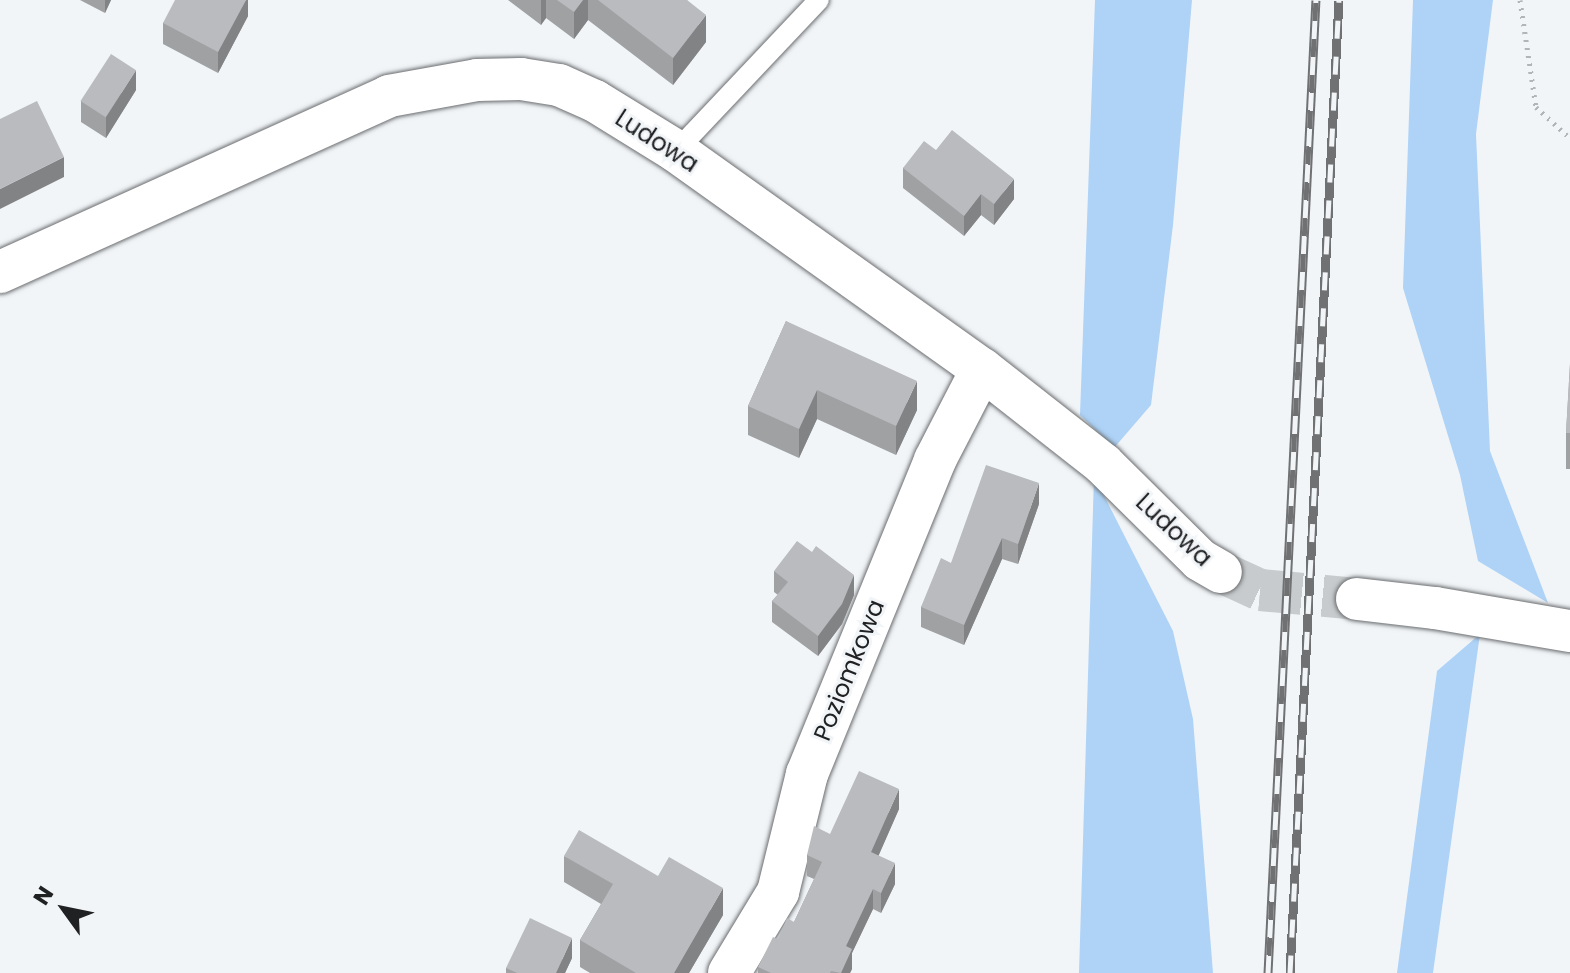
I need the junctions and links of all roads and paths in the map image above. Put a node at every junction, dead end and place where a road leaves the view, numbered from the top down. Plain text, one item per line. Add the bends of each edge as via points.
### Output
1 (819, 0) edge
2 (1520, 0) edge
3 (1570, 138) edge
4 (676, 151) junction
5 (0, 272) edge
6 (982, 369) junction
7 (1221, 572) tunnel mouth
8 (1357, 599) tunnel mouth
9 (1570, 631) edge
10 (729, 973) edge

1 - 4 lane
2 - 3 path via 1536,107
4 - 5 street, Ludowa via 559,85 521,79 435,86 347,112
4 - 6 street, Ludowa
6 - 7 street, Ludowa via 1103,464 1200,560
6 - 10 street, Poziomkowa via 935,460 807,774 778,892
8 - 9 street

